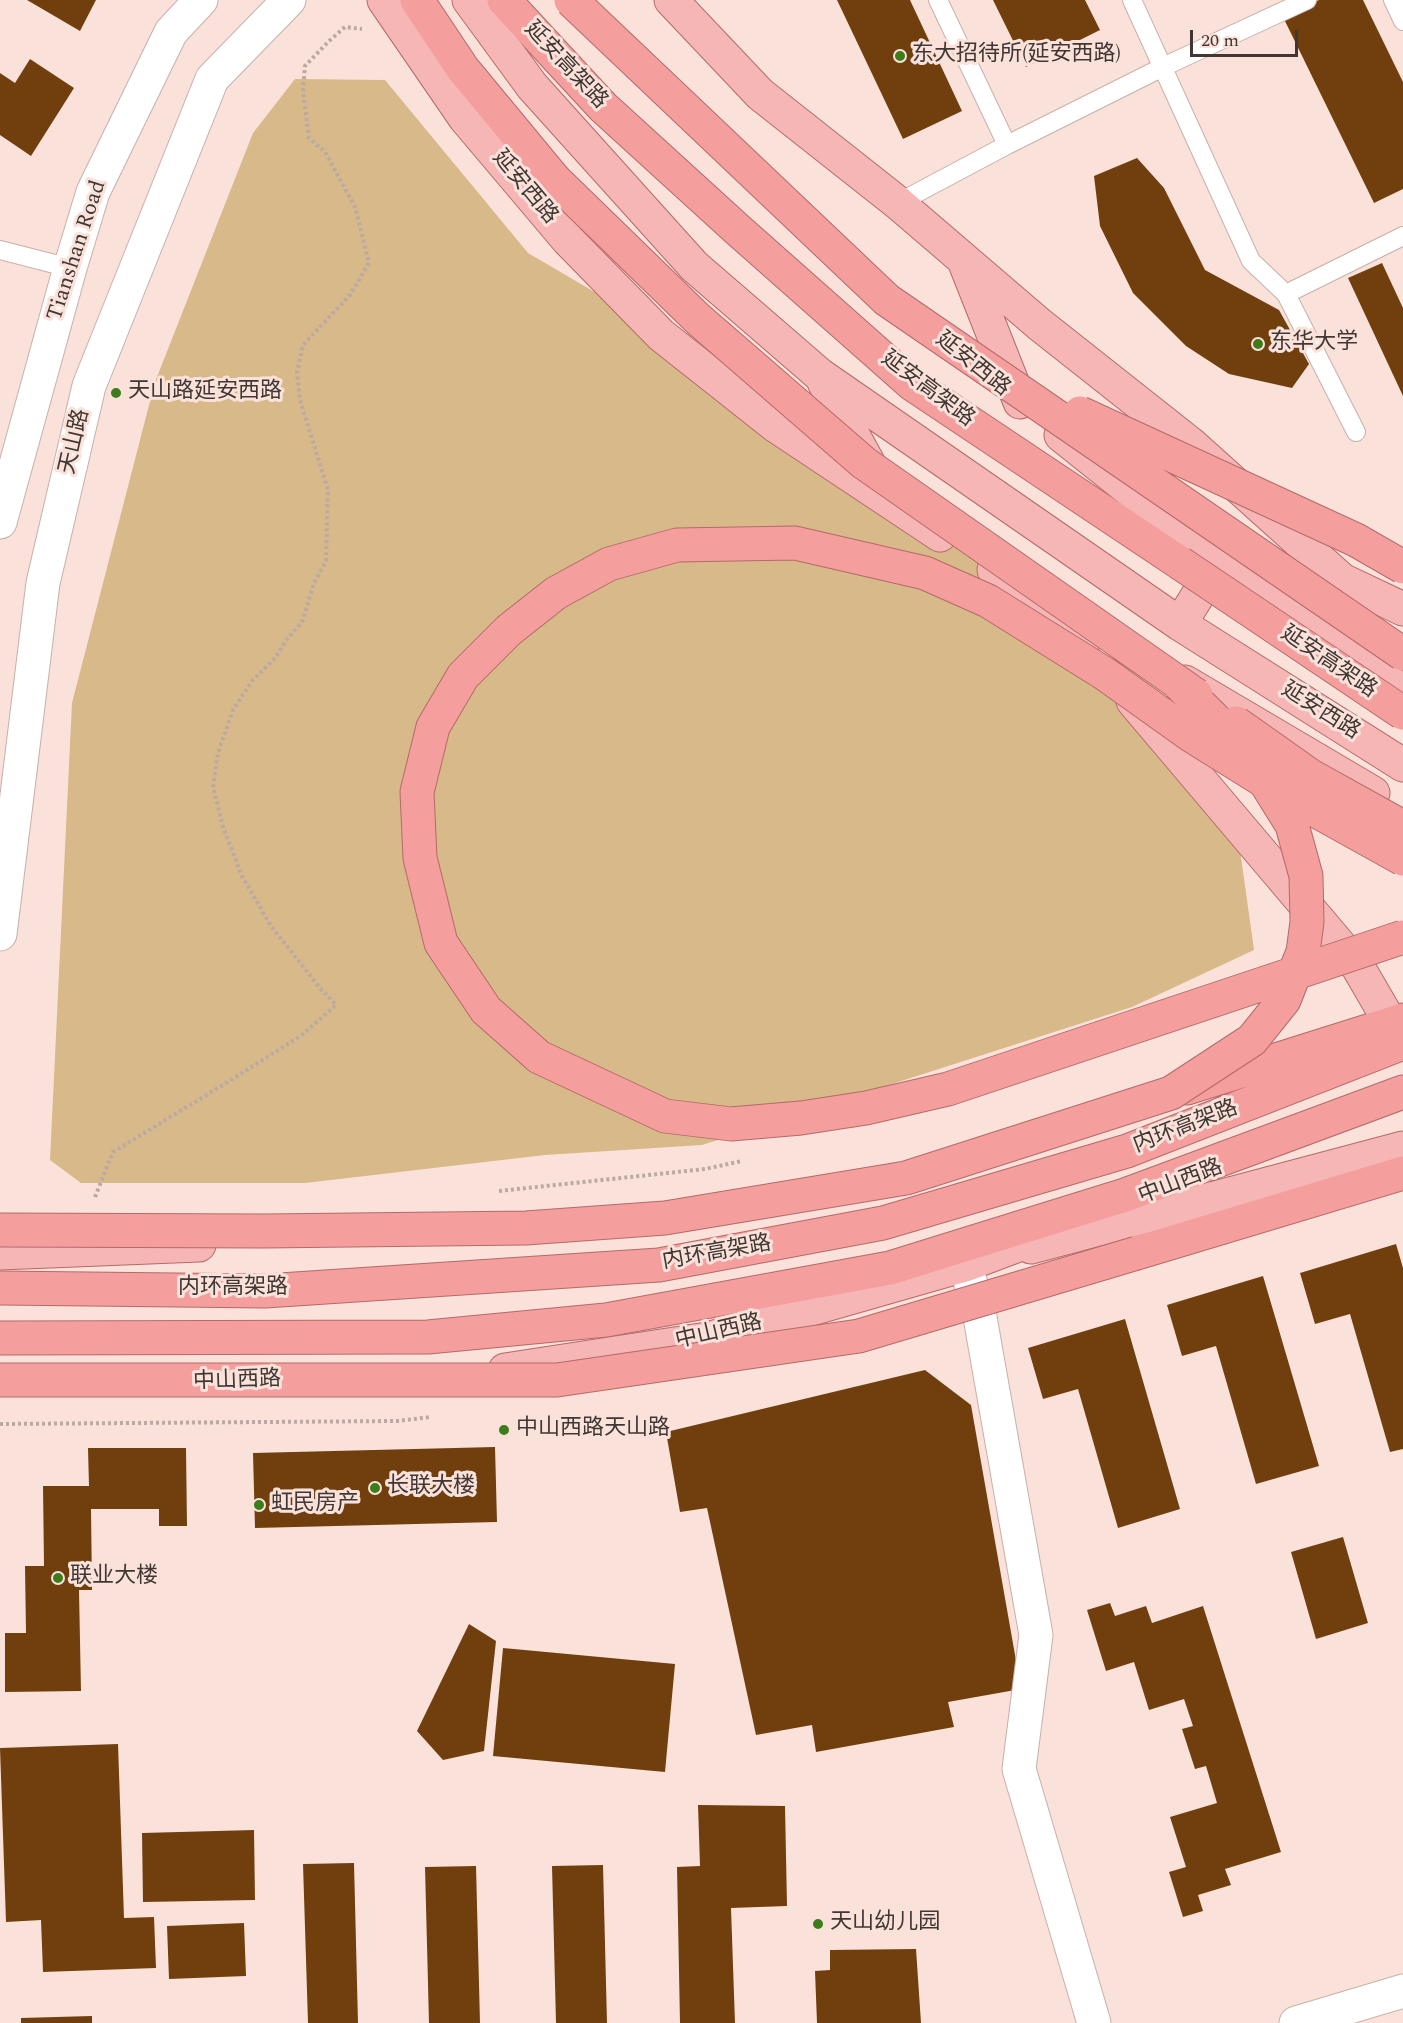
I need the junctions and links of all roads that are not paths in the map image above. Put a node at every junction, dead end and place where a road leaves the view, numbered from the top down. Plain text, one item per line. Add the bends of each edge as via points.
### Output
1 (201, 0) edge
2 (289, 0) edge
3 (384, 0) edge
4 (417, 0) edge
5 (469, 0) edge
6 (504, 0) edge
7 (572, 0) edge
8 (671, 0) edge
9 (938, 0) edge
10 (1132, 0) edge
11 (1307, 0) edge
12 (1393, 0) edge
13 (1403, 21) edge
14 (1163, 67) junction
15 (1007, 145) junction
16 (898, 203) junction
17 (1403, 236) edge
18 (0, 250) edge
19 (963, 259) junction
20 (70, 268) junction
21 (1286, 294) junction
22 (820, 375) junction
23 (998, 376) junction
24 (1020, 403) junction
25 (1356, 432) dead end
26 (891, 502) junction
27 (0, 522) edge
28 (1219, 561) junction
29 (1403, 567) edge
30 (994, 570) junction
31 (1342, 580) junction
32 (1403, 609) edge
33 (1180, 624) junction
34 (1403, 654) edge
35 (1371, 666) junction
36 (1179, 684) junction
37 (1403, 685) edge
38 (1403, 693) edge
39 (1403, 713) edge
40 (1403, 765) edge
41 (1403, 810) edge
42 (1403, 827) edge
43 (1403, 859) edge
44 (0, 934) edge
45 (1403, 937) edge
46 (1396, 1011) edge
47 (1403, 1043) edge
48 (1403, 1092) edge
49 (1171, 1093) junction
50 (1403, 1100) edge
51 (1403, 1148) edge
52 (1403, 1173) edge
53 (0, 1230) edge
54 (0, 1253) edge
55 (965, 1265) junction
56 (0, 1287) edge
57 (0, 1338) edge
58 (0, 1380) edge
59 (0, 1392) edge
60 (1403, 1991) edge
61 (1094, 2023) edge
62 (1296, 2023) edge

1 - 20 main road, Tianshan Road via 171,32 145,85 93,192
2 - 44 main road, 天山路 via 212,80 89,386 43,583
3 - 26 main road, 延安西路 via 465,118 568,240 661,335 776,426
4 - 36 highway, bridge via 463,69 554,179 698,319 864,463
5 - 22 main road, 延安西路 via 532,86 694,266
6 - 39 highway, 延安高架路, bridge via 603,107 912,384
7 - 23 highway, bridge via 887,300
7 - 24 main road, 延安西路 via 619,64 761,200
8 - 16 main road via 760,94
9 - 15 lane
10 - 14 lane
11 - 14 lane
12 - 13 lane
14 - 15 lane
14 - 21 lane via 1251,261
15 - 16 lane
16 - 19 main road
17 - 21 lane
18 - 20 lane
19 - 24 main road
19 - 31 main road via 1192,445
20 - 27 main road, Tianshan Road
21 - 25 lane
22 - 26 main road, 延安西路
22 - 33 main road, 延安西路
23 - 29 highway, bridge via 1356,540
23 - 34 highway, bridge
24 - 28 main road, 延安西路
26 - 30 main road, 延安西路
28 - 31 main road
28 - 33 main road
28 - 35 main road, 延安西路
30 - 41 main road, 延安西路
30 - 46 main road via 1112,676
31 - 32 main road
33 - 40 main road, 延安西路
35 - 37 main road
35 - 38 main road, 延安西路
36 - 42 highway, bridge via 1311,776
36 - 49 highway, bridge via 1244,748 1292,825 1306,876 1307,922 1303,952 1284,1000 1252,1040
43 - 45 highway, bridge via 1277,789 1192,736 1105,674 988,602 925,573 795,543 677,545 609,564 556,593 509,630 462,676 432,727 417,792 420,858 441,943 486,1010 538,1057 665,1116 731,1124 801,1118 948,1089
46 - 49 highway, bridge
46 - 54 main road via 1226,1072 907,1173 712,1212 511,1234
47 - 56 highway, 内环高架路 via 1105,1157 883,1223 659,1265 265,1291
48 - 57 highway, 内环高架路 via 1125,1195 890,1268 606,1320 428,1337
49 - 53 highway, bridge via 906,1178 665,1218 526,1228
50 - 55 main road, 中山西路
51 - 55 main road
52 - 58 highway, bridge via 859,1336 557,1380
55 - 59 main road, 中山西路 via 707,1339 488,1373
55 - 61 main road via 978,1306 1036,1635 1019,1769
60 - 62 main road

